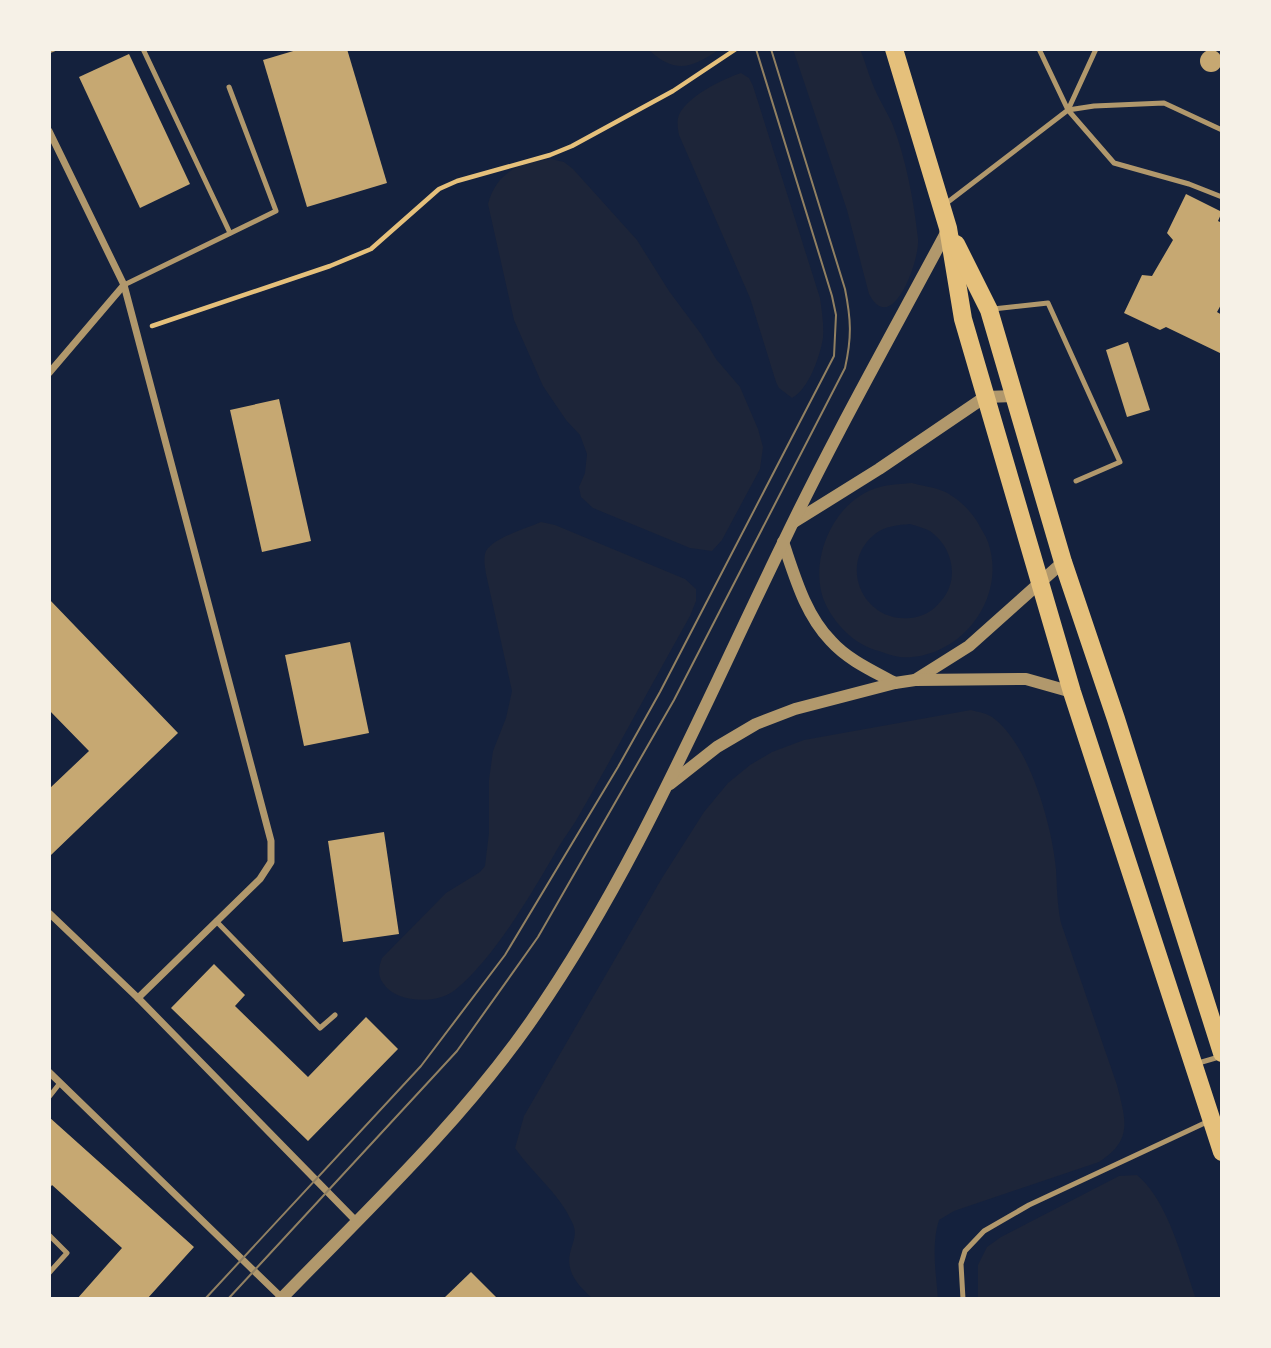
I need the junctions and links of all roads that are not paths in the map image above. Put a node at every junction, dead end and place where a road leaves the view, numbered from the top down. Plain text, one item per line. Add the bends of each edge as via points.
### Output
1 (143, 49) edge
2 (894, 49) edge
3 (1039, 49) edge
4 (1096, 49) edge
5 (229, 87) dead end
6 (1068, 110) junction
7 (1222, 130) edge
8 (49, 131) edge
9 (1222, 197) edge
10 (942, 207) junction
11 (948, 229) junction
12 (230, 233) junction
13 (124, 285) junction
14 (989, 310) junction
15 (49, 373) edge
16 (1014, 396) junction
17 (985, 397) junction
18 (1076, 481) dead end
19 (793, 522) junction
20 (783, 542) junction
21 (1063, 562) junction
22 (1040, 582) junction
23 (915, 680) junction
24 (895, 683) junction
25 (1072, 692) junction
26 (667, 787) junction
27 (49, 913) edge
28 (215, 921) junction
29 (138, 998) junction
30 (335, 1015) dead end
31 (1221, 1048) edge
32 (1195, 1064) junction
33 (49, 1072) edge
34 (60, 1083) junction
35 (49, 1097) edge
36 (1212, 1120) junction
37 (1222, 1152) edge
38 (356, 1221) junction
39 (49, 1235) edge
40 (49, 1273) edge
41 (281, 1299) edge
42 (962, 1299) edge

1 - 12 lane
2 - 10 main road
3 - 6 lane
4 - 6 lane
5 - 12 lane via 276,211
6 - 7 lane via 1164,103
6 - 9 lane via 1114,163
6 - 10 lane
8 - 13 street
10 - 11 main road
11 - 14 main road
11 - 17 main road via 963,319
11 - 19 street
12 - 13 lane
13 - 15 street
13 - 28 street via 271,841 271,862 260,879
14 - 16 main road
14 - 18 lane via 1048,303 1120,462
16 - 17 street
16 - 21 main road
17 - 19 street
17 - 22 main road
19 - 20 street
20 - 24 street via 809,612 830,641 856,662
20 - 26 street
21 - 22 street
21 - 31 main road
22 - 23 street via 969,646
22 - 25 main road
23 - 24 street
23 - 25 street via 1026,679
24 - 26 street via 756,724 717,747
25 - 32 main road
26 - 38 street via 582,944 528,1026 447,1127
27 - 29 street
28 - 29 street
28 - 30 lane via 320,1028
29 - 38 street
31 - 32 lane
32 - 36 main road
33 - 34 street
34 - 35 lane
34 - 41 street
36 - 37 main road
36 - 42 lane via 1029,1205 984,1231 965,1251
38 - 41 street
39 - 40 lane via 67,1253

